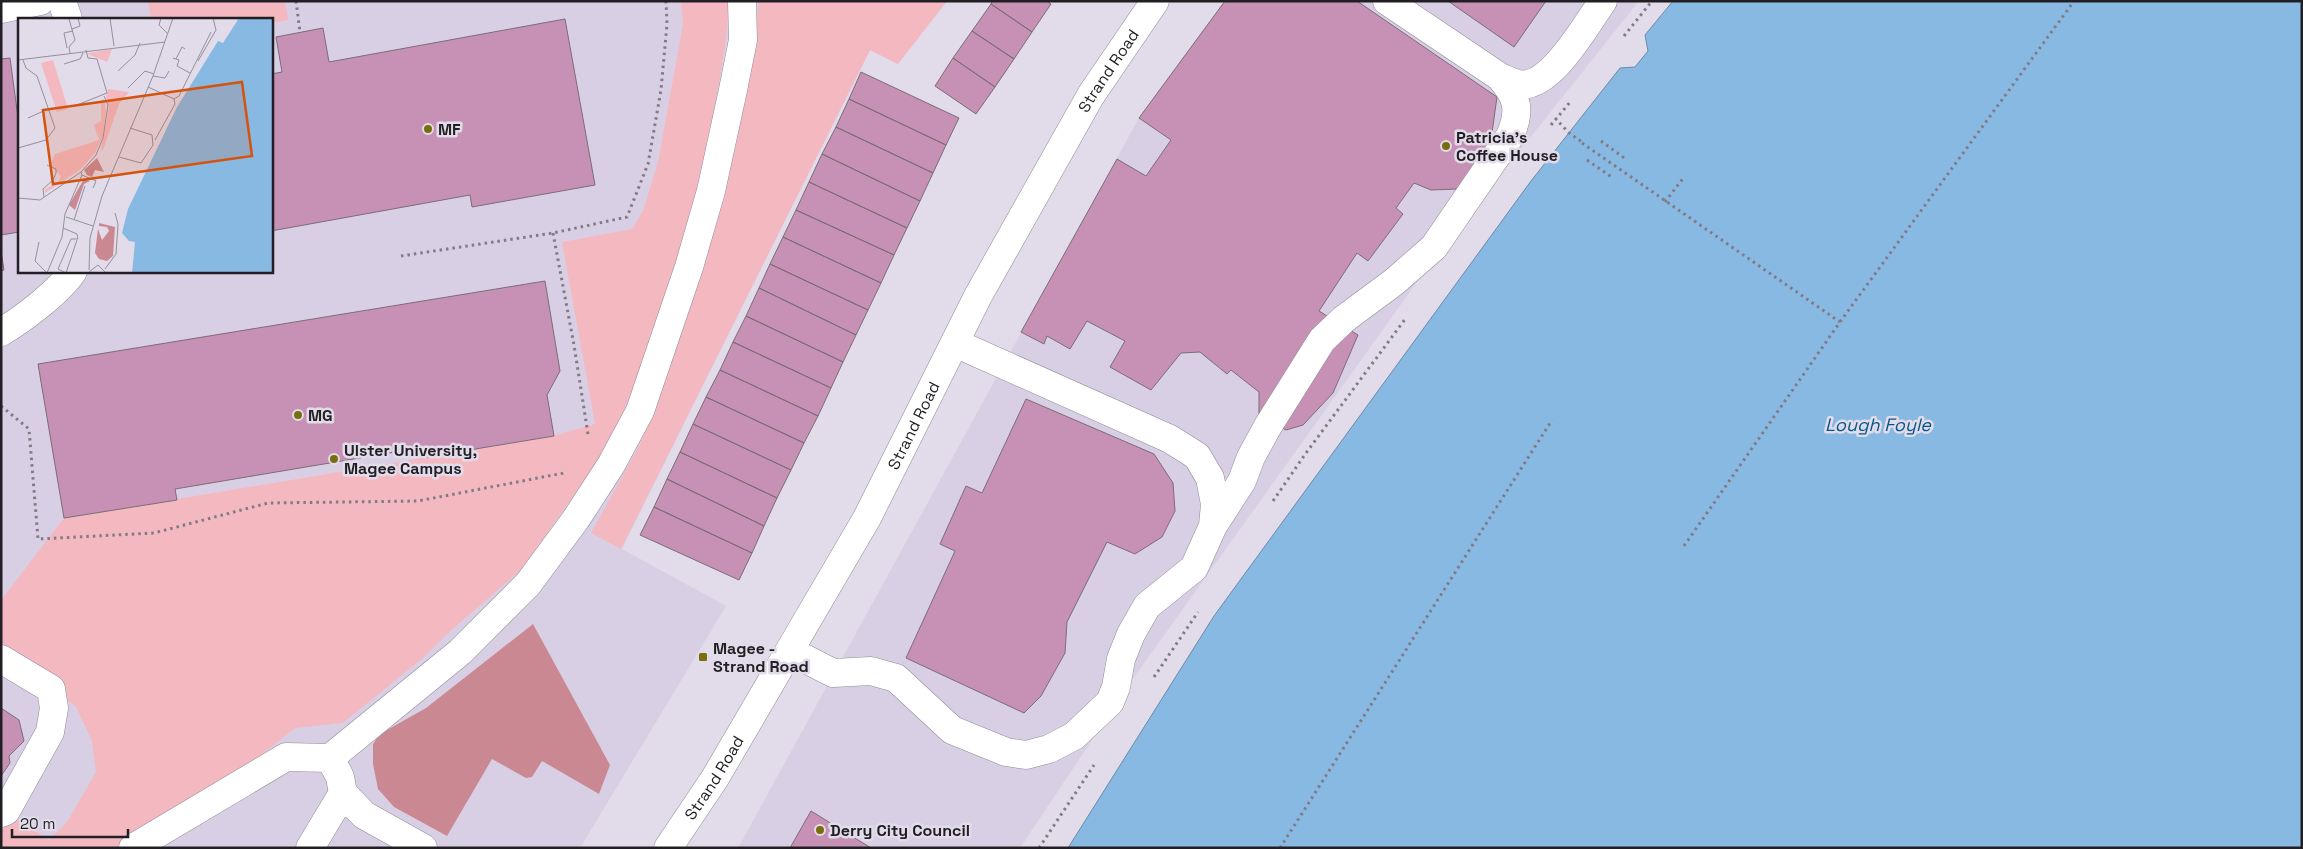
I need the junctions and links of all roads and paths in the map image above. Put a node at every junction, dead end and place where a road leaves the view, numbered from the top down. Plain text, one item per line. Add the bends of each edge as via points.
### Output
1 (40, 1) edge
2 (62, 1) edge
3 (296, 1) edge
4 (666, 1) edge
5 (742, 1) edge
6 (1155, 1) edge
7 (1387, 1) edge
8 (1603, 1) edge
9 (1652, 1) edge
10 (2074, 1) edge
11 (1, 9) edge
12 (68, 18) edge
13 (300, 32) dead end
14 (1622, 38) dead end
15 (1565, 55) junction
16 (1500, 77) junction
17 (1574, 97) dead end
18 (1546, 132) dead end
19 (1569, 133) dead end
20 (1510, 136) junction
21 (1601, 141) dead end
22 (1582, 143) dead end
23 (1591, 148) junction
24 (1587, 160) dead end
25 (1627, 160) dead end
26 (1684, 177) dead end
27 (1613, 178) dead end
28 (1666, 202) junction
29 (553, 232) junction
30 (401, 256) dead end
31 (72, 272) edge
32 (1412, 311) dead end
33 (1840, 322) junction
34 (1, 332) edge
35 (955, 343) junction
36 (1, 406) edge
37 (1552, 420) dead end
38 (584, 442) dead end
39 (570, 472) dead end
40 (1272, 502) dead end
41 (1213, 526) junction
42 (1684, 546) dead end
43 (1200, 609) dead end
44 (790, 651) junction
45 (1, 659) edge
46 (1149, 684) dead end
47 (330, 758) junction
48 (1099, 758) dead end
49 (343, 793) junction
50 (1, 813) edge
51 (133, 848) edge
52 (310, 848) edge
53 (423, 848) edge
54 (668, 848) edge
55 (1039, 848) edge
56 (1280, 848) edge

1 - 11 main road
2 - 12 main road
3 - 13 path
4 - 29 path via 661,90 648,164 627,217
5 - 47 main road via 743,40 711,191 640,411 611,465 576,520 528,584 460,652
6 - 35 main road, Strand Road via 1091,95
7 - 16 main road
8 - 15 main road
9 - 14 path
10 - 33 path
15 - 16 main road via 1553,70 1535,81 1520,85
15 - 20 main road
16 - 20 main road via 1513,92 1517,107 1516,122
17 - 18 path
19 - 23 path
20 - 41 main road via 1434,247 1322,340 1268,426 1242,481
21 - 25 path
22 - 23 path
23 - 28 path
24 - 27 path
26 - 28 path
28 - 33 path
29 - 30 path
29 - 38 path via 588,435
31 - 34 main road via 14,325
32 - 40 path
33 - 42 path
35 - 41 main road via 1170,440 1197,456 1210,478
35 - 44 main road, Strand Road via 867,518
36 - 39 path via 29,429 38,539 154,533 268,503 418,501
37 - 56 path
41 - 44 main road via 1194,568 1146,606 1130,634 1110,702 1074,736 1050,749 1026,755 978,742 952,730 896,678 871,671 833,673
43 - 46 path
44 - 54 main road, Strand Road via 715,778
45 - 50 main road via 51,689 54,708 50,732 6,811
47 - 49 main road via 340,777
47 - 51 main road via 286,757
48 - 55 path
49 - 52 main road
49 - 53 main road via 364,815

